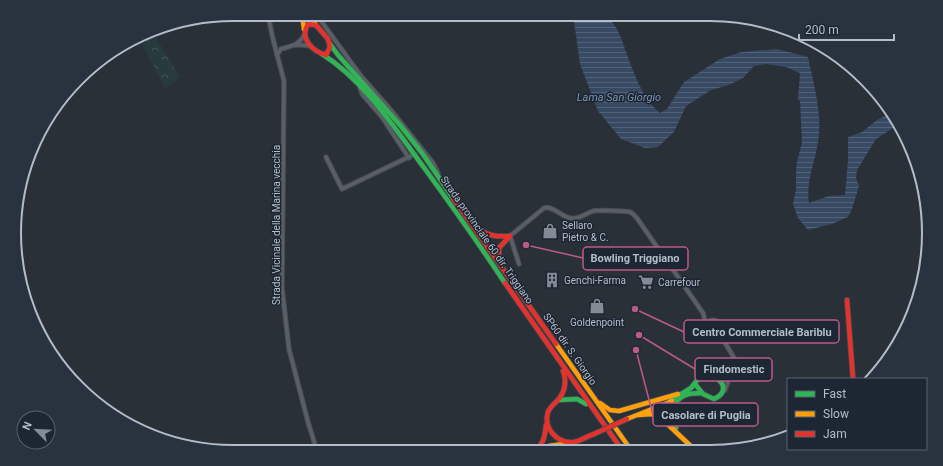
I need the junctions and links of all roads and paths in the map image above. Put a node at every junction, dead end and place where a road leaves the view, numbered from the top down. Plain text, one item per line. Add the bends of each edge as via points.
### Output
1 (270, 21) edge
2 (303, 21) edge
3 (313, 21) edge
4 (320, 21) edge
5 (316, 25) junction
6 (304, 29) junction
7 (327, 34) junction
8 (304, 35) junction
9 (330, 44) junction
10 (275, 45) junction
11 (296, 45) junction
12 (310, 46) junction
13 (281, 49) junction
14 (322, 54) junction
15 (277, 55) junction
16 (359, 86) junction
17 (415, 154) junction
18 (326, 157) dead end
19 (409, 158) junction
20 (438, 176) junction
21 (460, 208) junction
22 (510, 236) junction
23 (519, 264) dead end
24 (517, 289) junction
25 (847, 300) dead end
26 (704, 313) junction
27 (714, 320) junction
28 (706, 324) junction
29 (720, 330) junction
30 (714, 335) junction
31 (544, 338) junction
32 (723, 341) junction
33 (730, 373) junction
34 (853, 378) edge
35 (719, 380) junction
36 (695, 384) junction
37 (725, 390) junction
38 (687, 391) junction
39 (702, 393) junction
40 (593, 396) junction
41 (680, 398) junction
42 (558, 400) junction
43 (670, 401) junction
44 (594, 412) junction
45 (638, 415) junction
46 (547, 421) junction
47 (683, 438) junction
48 (575, 442) junction
49 (315, 445) edge
50 (542, 445) edge
51 (558, 445) edge
52 (618, 445) edge
53 (627, 445) edge
54 (690, 445) edge

1 - 10 street, Strada Vicinale della Marina vecchia
2 - 6 main road
3 - 5 main road
4 - 7 street
5 - 6 main road via 308,24
5 - 7 main road, SP60 dir. S. Giorgio
6 - 8 main road
7 - 9 main road, SP60 dir. S. Giorgio
7 - 20 street via 433,163
8 - 11 street
8 - 12 main road
9 - 14 main road via 328,53
9 - 20 main road, SP60 dir. S. Giorgio via 400,125
10 - 13 street
10 - 15 street, Strada Vicinale della Marina vecchia
11 - 12 street
11 - 13 street
12 - 14 main road, Strada provinciale 60 dir. Triggiano
13 - 15 street
14 - 16 main road, Strada provinciale 60 dir. Triggiano via 340,66
15 - 49 street, Strada Vicinale della Marina vecchia via 284,81 282,288 289,349
16 - 17 main road, Strada provinciale 60 dir. Triggiano
16 - 19 street via 362,94 382,117
17 - 19 street
17 - 31 main road, Strada provinciale 60 dir. Triggiano
18 - 19 street via 342,189
20 - 21 main road, SP60 dir. S. Giorgio
21 - 22 main road via 482,232 490,236
21 - 24 main road, SP60 dir. S. Giorgio
22 - 23 street
22 - 24 main road via 501,244 498,253
22 - 26 street via 547,207 572,218 597,210 632,213
24 - 40 main road, SP60 dir. S. Giorgio
25 - 34 main road
26 - 27 street
26 - 28 street
27 - 28 street
27 - 29 street via 720,324
28 - 30 street via 706,331
29 - 30 street
29 - 32 street
30 - 32 street
31 - 42 main road via 566,377 565,386
31 - 44 main road, Strada provinciale 60 dir. Triggiano
32 - 33 street via 735,358
33 - 35 street via 725,379
33 - 37 street
35 - 36 main road via 702,374
35 - 37 main road
36 - 38 main road
36 - 39 main road
37 - 39 main road via 718,398 710,398
38 - 40 main road via 619,411 607,408
38 - 43 main road
39 - 41 main road
40 - 53 main road, SP60 dir. S. Giorgio
41 - 43 main road
41 - 47 main road via 674,405 671,417
42 - 44 main road via 578,399 585,402
42 - 46 main road via 550,408
43 - 45 main road
44 - 52 main road, Strada provinciale 60 dir. Triggiano
45 - 47 main road via 656,415
45 - 48 main road, bridge
46 - 48 main road via 549,429 556,437
46 - 50 main road via 545,441
47 - 54 main road
48 - 51 main road

